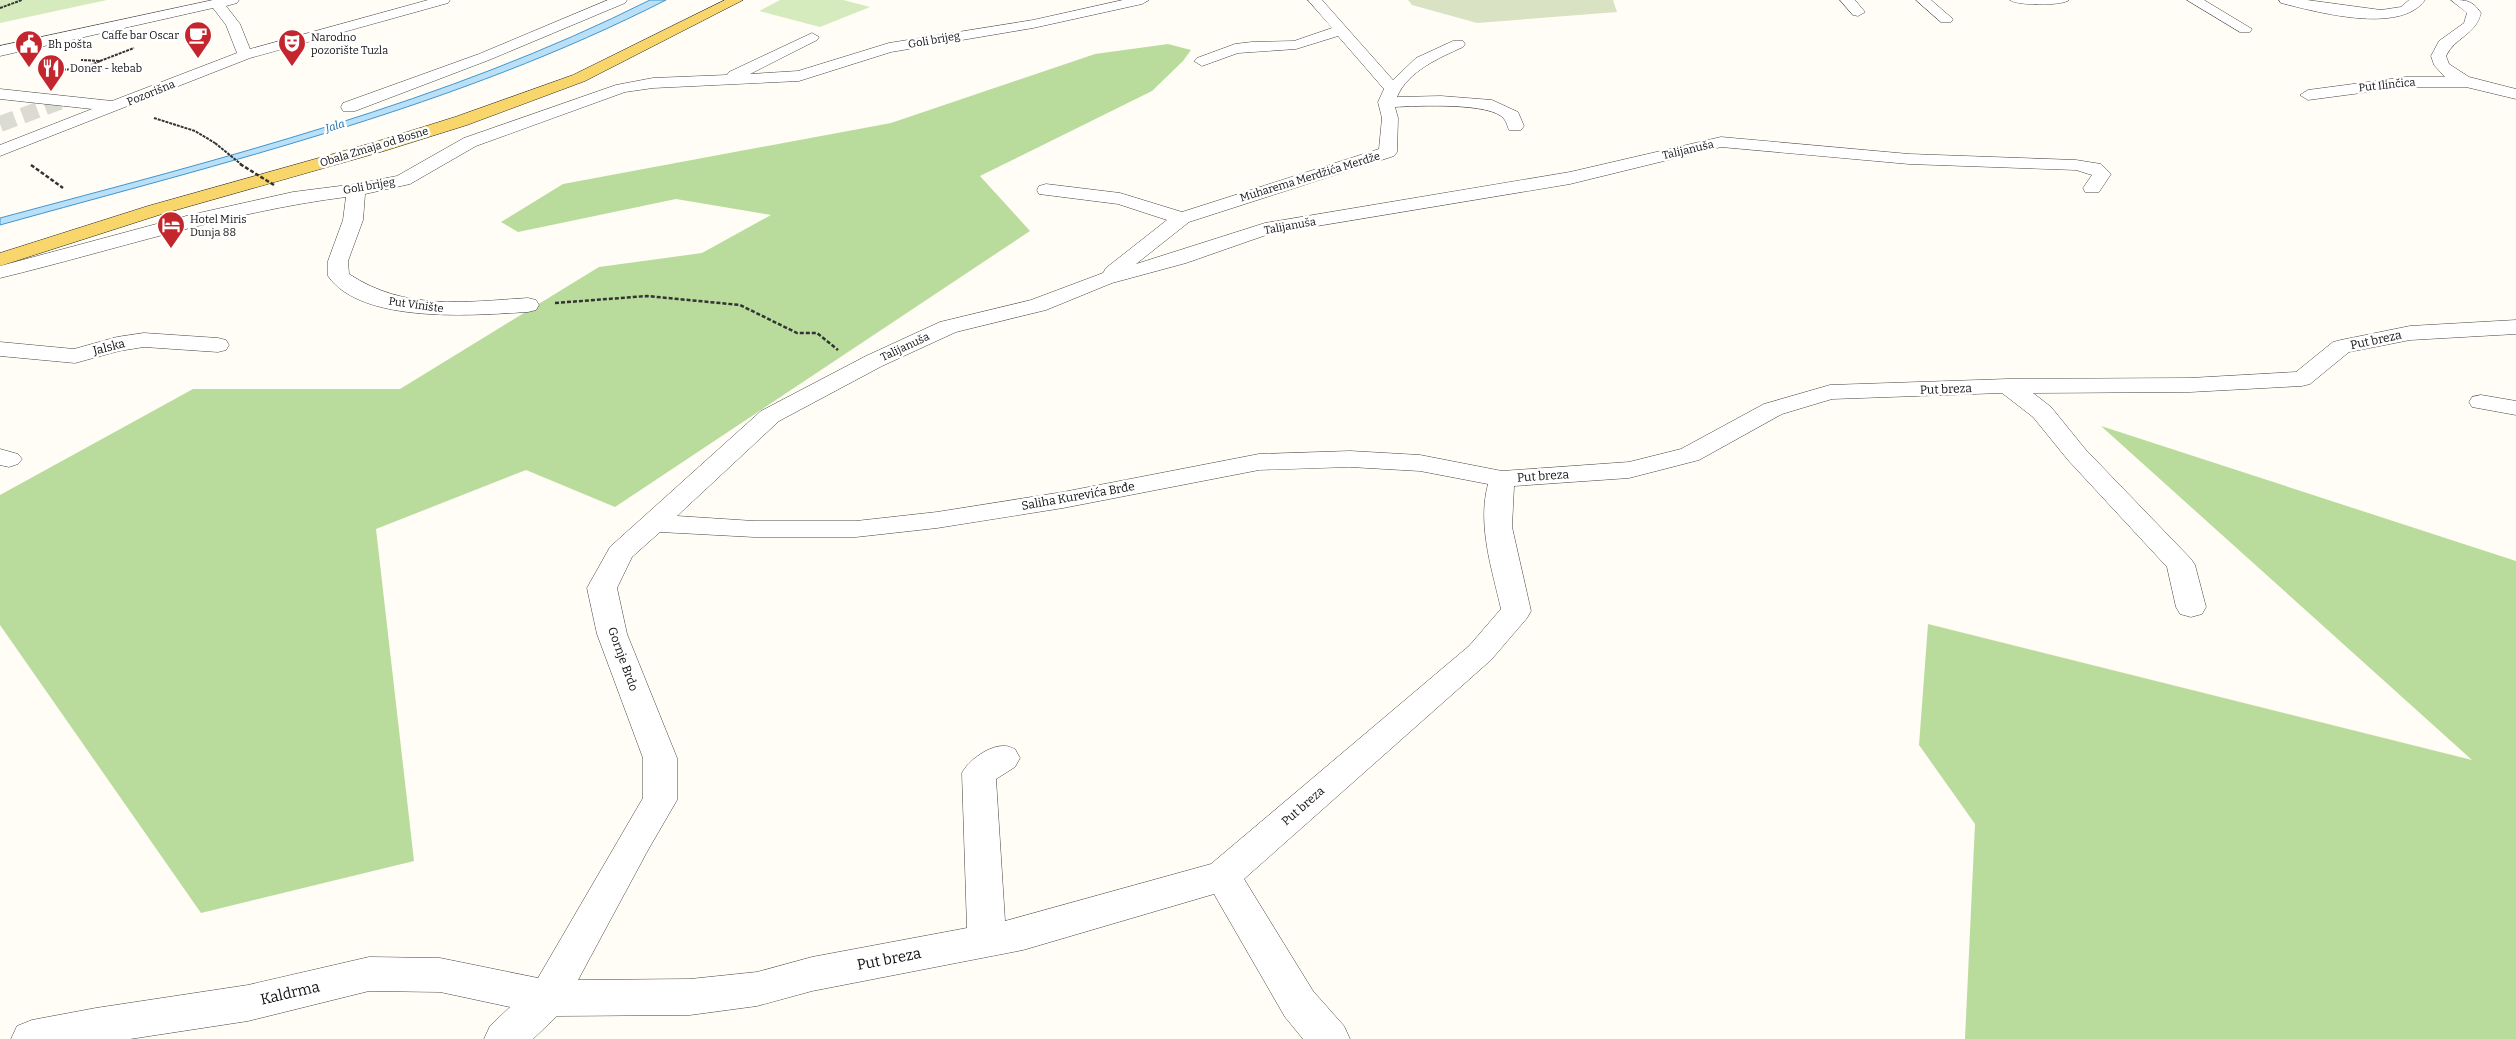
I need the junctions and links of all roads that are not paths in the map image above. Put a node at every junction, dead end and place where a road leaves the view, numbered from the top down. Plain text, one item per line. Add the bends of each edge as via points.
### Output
1 (232, 0) edge
2 (384, 0) edge
3 (443, 0) edge
4 (620, 0) edge
5 (709, 0) edge
6 (736, 0) edge
7 (1158, 0) edge
8 (1315, 0) edge
9 (1847, 0) edge
10 (1923, 0) edge
11 (2017, 0) edge
12 (2062, 0) edge
13 (2194, 0) edge
14 (2286, 0) edge
15 (2418, 0) edge
16 (2458, 0) edge
17 (1140, 1) edge
18 (217, 4) junction
19 (412, 9) junction
20 (1858, 12) dead end
21 (1946, 19) dead end
22 (2244, 29) dead end
23 (1341, 30) junction
24 (812, 37) dead end
25 (1458, 44) dead end
26 (0, 51) edge
27 (246, 55) junction
28 (1202, 61) dead end
29 (727, 79) junction
30 (2468, 82) junction
31 (0, 94) edge
32 (2516, 94) edge
33 (1389, 95) junction
34 (2308, 95) dead end
35 (118, 106) junction
36 (349, 107) dead end
37 (1515, 126) dead end
38 (0, 151) edge
39 (2092, 188) dead end
40 (356, 190) junction
41 (1046, 190) dead end
42 (1182, 218) junction
43 (0, 244) edge
44 (0, 260) edge
45 (0, 272) edge
46 (1105, 279) junction
47 (528, 305) road end
48 (2516, 327) edge
49 (218, 345) dead end
50 (0, 349) edge
51 (874, 361) joint
52 (2008, 386) junction
53 (2481, 402) dead end
54 (2516, 408) edge
55 (1502, 479) junction
56 (653, 523) junction
57 (2191, 607) dead end
58 (1003, 758) dead end
59 (1223, 876) junction
60 (987, 941) junction
61 (548, 998) junction
62 (32, 1039) edge
63 (505, 1039) edge
64 (1328, 1039) edge

1 - 18 street
2 - 19 street
3 - 19 street, Pozorišna
4 - 36 street via 484,57
5 - 43 main road, Obala Zmaja od Bosne via 559,72 438,116 148,198
6 - 44 main road, Obala Zmaja od Bosne via 579,78 461,121 378,148 155,210
7 - 17 street
8 - 23 street
9 - 20 street
10 - 21 street
11 - 12 street
13 - 22 street
14 - 15 street via 2382,14 2404,11
16 - 30 street, Put Ilinčica via 2474,13 2472,22 2470,27 2443,46 2439,59 2448,72
17 - 29 street, Goli brijeg via 1033,24 889,48 799,76
18 - 26 street
18 - 27 street via 233,24
19 - 27 street, Pozorišna
23 - 28 street via 1296,45 1252,46
23 - 33 street
24 - 29 street, Goli brijeg
25 - 33 street via 1421,61
27 - 35 street, Pozorišna
29 - 40 street, Goli brijeg via 653,82 622,88 470,142 403,180
30 - 32 street, Put Ilinčica
30 - 34 street, Put Ilinčica via 2406,82
31 - 35 street
33 - 37 street via 1492,105 1512,116
33 - 42 street, Muharema Merdžića Merdže via 1388,152
35 - 38 street, Pozorišna
39 - 46 street, Talijanuša via 2102,174 2095,168 2076,165 1909,159 1720,142 1570,178 1265,229 1179,259
40 - 45 street, Goli brijeg via 293,198 190,221
40 - 47 street, Put Vinište via 353,220 338,261 339,276 353,288 392,303 450,309
41 - 42 street via 1120,199
42 - 46 street, Muharema Merdžića Merdže
46 - 51 street, Talijanuša via 1038,305 948,327
48 - 52 street, Put breza via 2410,333 2340,347 2302,379 2190,385
49 - 50 street, Jalska via 144,340 75,356
51 - 56 street, Gornje Brdo via 770,416
52 - 55 street, Put breza via 1830,392 1773,409 1690,455 1629,470
52 - 57 street via 2042,412 2077,455 2181,565
53 - 54 street
55 - 56 street, Saliha Kurevića Brđe via 1420,463 1350,459 1259,462 1063,500 856,529 754,529
55 - 59 street, Put breza via 1498,491 1500,535 1516,611 1480,653
56 - 61 street, Gornje Brdo via 620,553 602,588 612,634 660,758 660,800
58 - 60 street via 979,773
59 - 60 street, Put breza via 1023,934
59 - 64 street via 1299,1004
60 - 61 street, Put breza via 812,974 757,989 690,997
61 - 62 street, Kaldrma via 440,975 369,974 248,1003
61 - 63 street, Gornje Brdo

